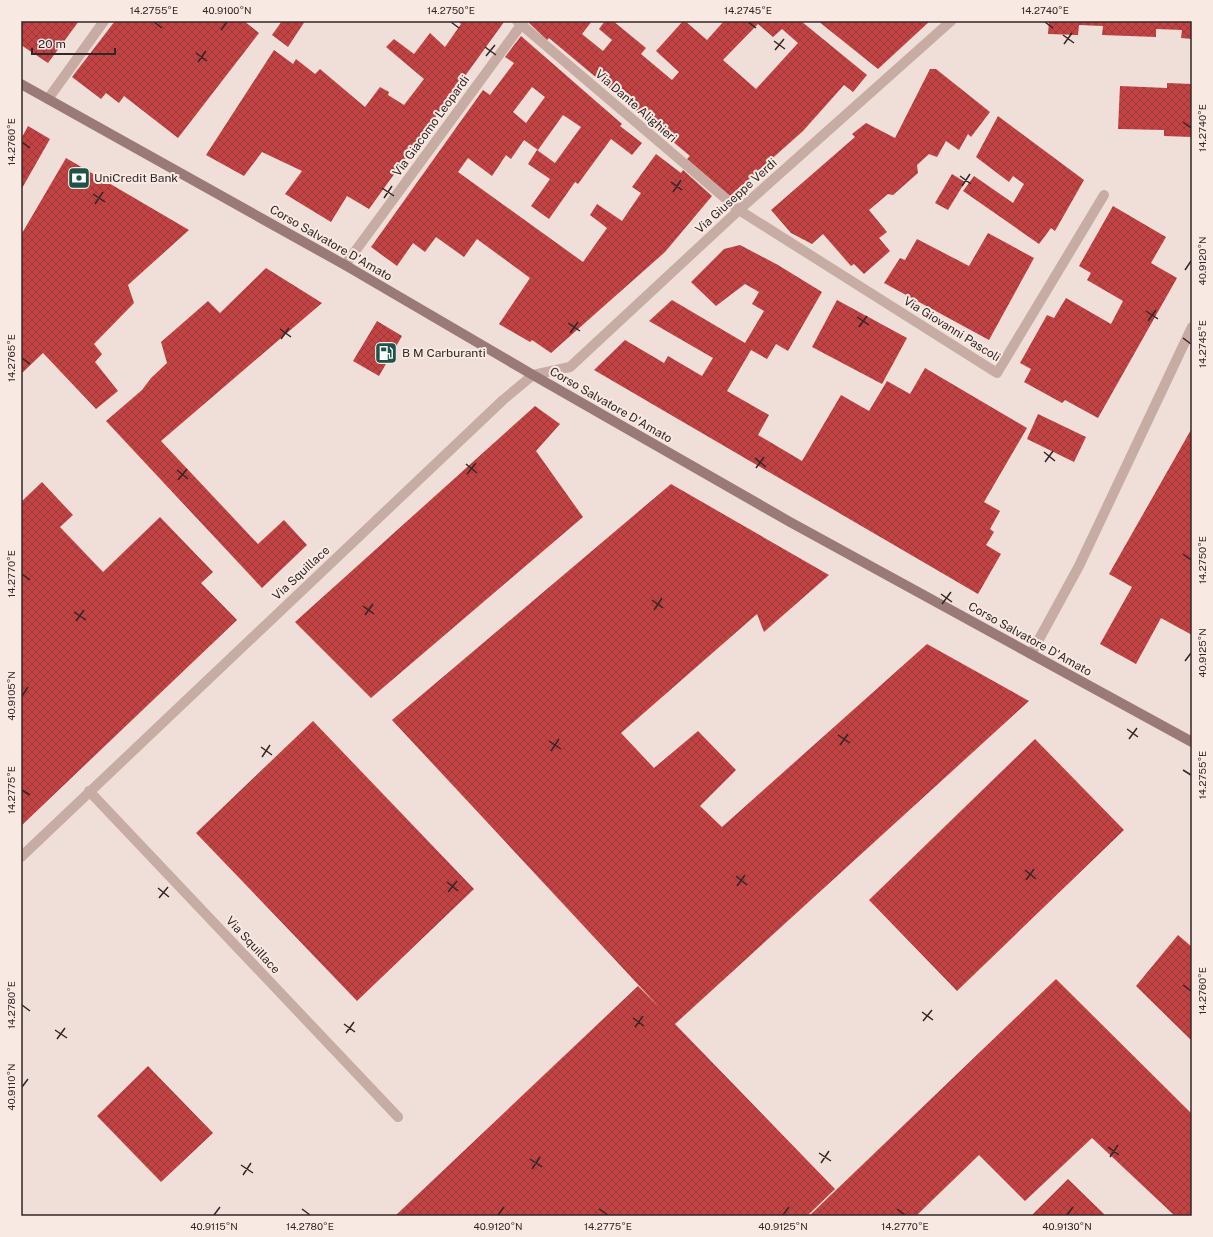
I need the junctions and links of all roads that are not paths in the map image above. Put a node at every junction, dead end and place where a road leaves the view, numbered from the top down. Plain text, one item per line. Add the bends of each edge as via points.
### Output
1 (104, 21) edge
2 (951, 21) edge
3 (521, 22) edge
4 (21, 84) edge
5 (48, 99) junction
6 (1104, 195) dead end
7 (739, 210) junction
8 (345, 265) junction
9 (1192, 327) edge
10 (533, 375) junction
11 (1031, 654) junction
12 (1192, 742) edge
13 (89, 791) junction
14 (21, 857) edge
15 (398, 1117) dead end

1 - 5 street
2 - 7 street, Via Giuseppe Verdi
3 - 7 street, Via Dante Alighieri
3 - 8 street, Via Giacomo Leopardi
4 - 5 street, Corso Salvatore D'Amato
5 - 8 street, Corso Salvatore D'Amato
6 - 7 street, Via Giovanni Pascoli via 997,373
7 - 10 street, Via Giuseppe Verdi via 570,367
8 - 10 street, Corso Salvatore D'Amato
9 - 11 street via 1079,566
10 - 11 street, Corso Salvatore D'Amato via 784,518
10 - 13 street, Via Squillace via 503,400
11 - 12 street, Corso Salvatore D'Amato
13 - 14 street, Via Squillace
13 - 15 street, Via Squillace

